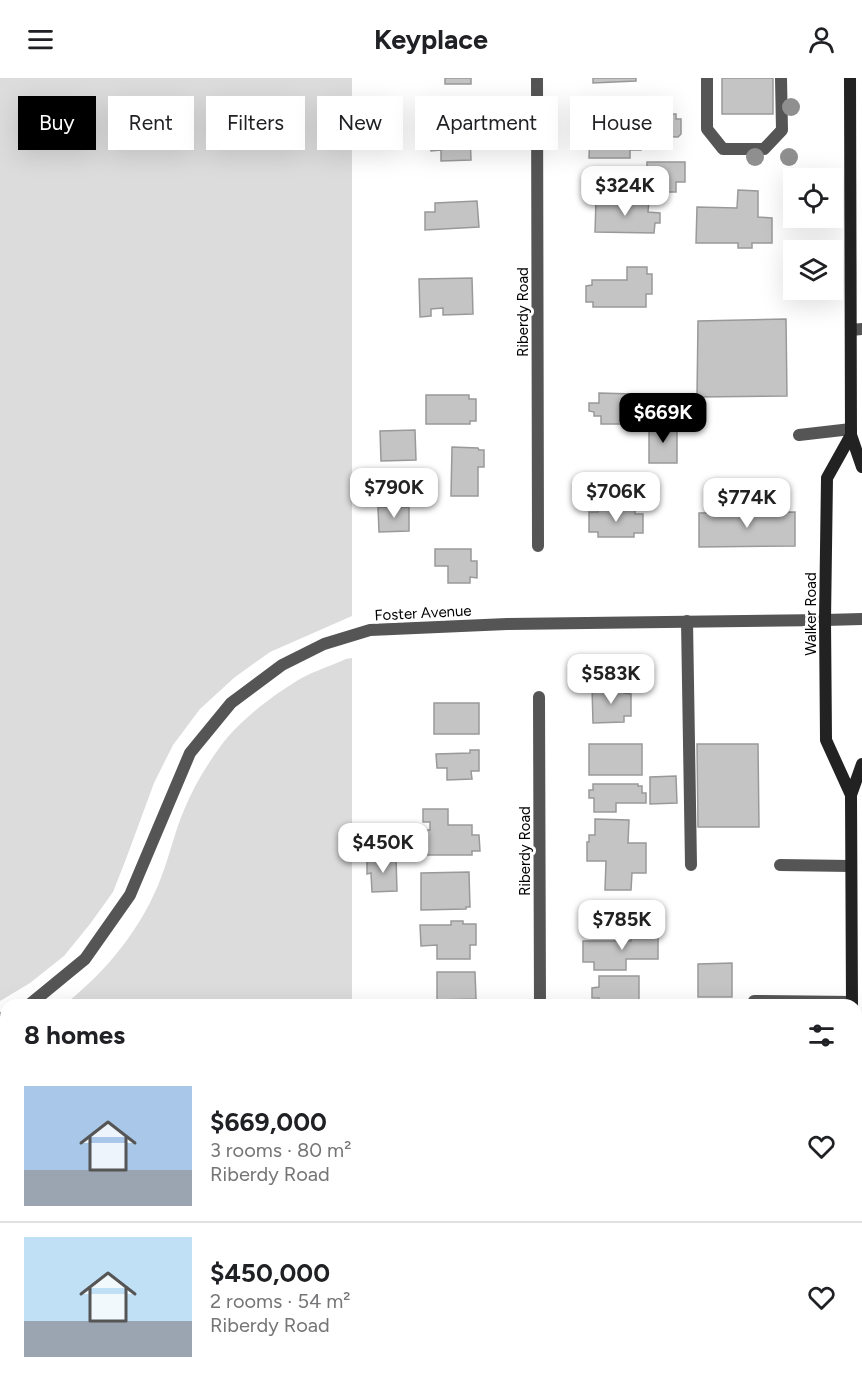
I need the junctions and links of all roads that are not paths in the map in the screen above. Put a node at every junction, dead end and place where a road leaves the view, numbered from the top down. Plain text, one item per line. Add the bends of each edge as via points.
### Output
1 (537, 78) edge
2 (707, 78) edge
3 (781, 78) edge
4 (850, 78) edge
5 (856, 140) edge
6 (856, 329) edge
7 (851, 432) junction
8 (799, 435) dead end
9 (860, 454) edge
10 (862, 467) edge
11 (538, 546) dead end
12 (862, 619) edge
13 (825, 620) junction
14 (687, 621) junction
15 (539, 697) dead end
16 (862, 764) edge
17 (851, 795) junction
18 (691, 865) dead end
19 (780, 865) dead end
20 (851, 866) junction
21 (857, 886) edge
22 (35, 999) edge
23 (540, 999) edge
24 (852, 999) edge

1 - 11 street, Riberdy Road
2 - 3 street via 707,129 723,149 764,149 782,130
4 - 5 main road, Walker Road
5 - 6 main road, Walker Road
6 - 7 main road, Walker Road
7 - 8 street
7 - 9 main road, Walker Road
7 - 13 main road, Walker Road via 827,478
9 - 10 main road, Walker Road
12 - 13 street, Foster Avenue
13 - 14 street, Foster Avenue
13 - 17 main road, Walker Road via 826,740
14 - 18 street
14 - 22 street, Foster Avenue via 370,630 324,644 282,665 231,703 190,753 130,894 85,959
15 - 23 street, Riberdy Road
16 - 17 main road, Walker Road
17 - 20 main road, Walker Road
19 - 20 street
20 - 21 main road, Walker Road
21 - 24 main road, Walker Road

